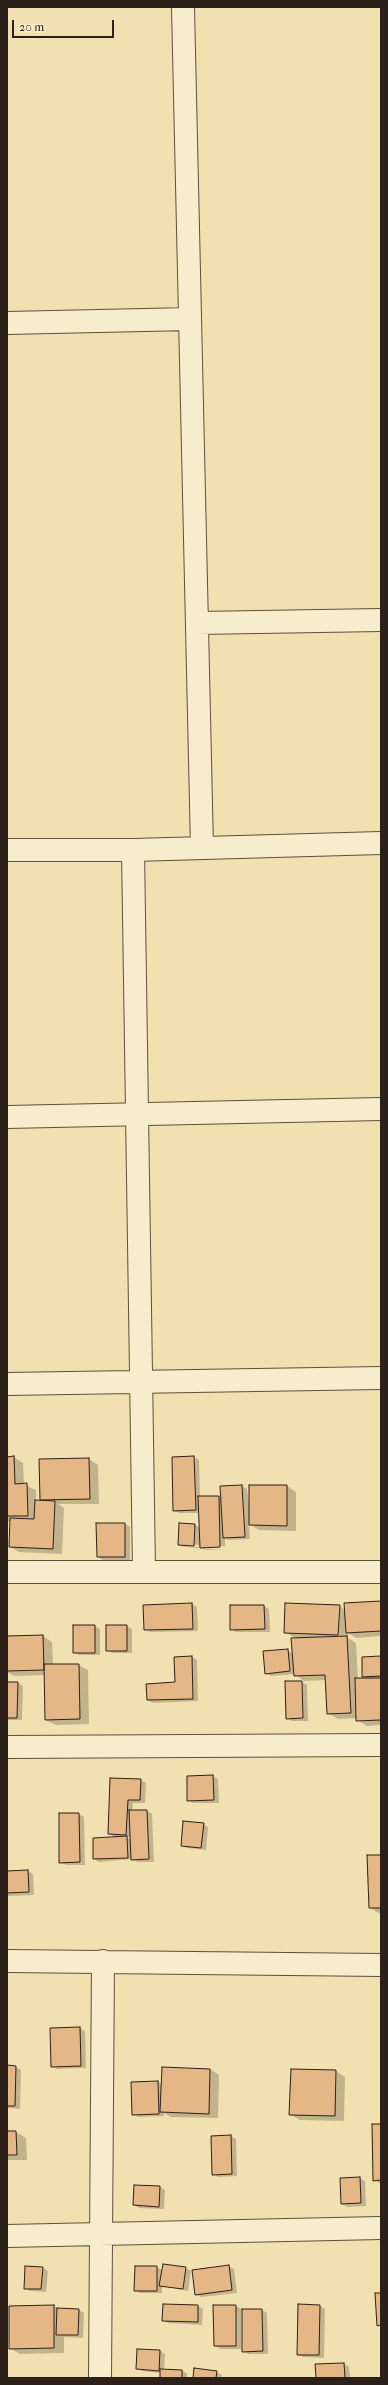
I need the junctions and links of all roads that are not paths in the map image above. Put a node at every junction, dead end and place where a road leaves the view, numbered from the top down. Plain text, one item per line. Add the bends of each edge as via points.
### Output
1 (183, 7) edge
2 (190, 319) junction
3 (7, 323) edge
4 (381, 620) edge
5 (197, 623) junction
6 (381, 844) edge
7 (202, 848) junction
8 (7, 850) edge
9 (133, 850) junction
10 (381, 1109) edge
11 (136, 1114) junction
12 (7, 1117) edge
13 (381, 1378) edge
14 (141, 1381) junction
15 (7, 1384) edge
16 (144, 1570) junction
17 (7, 1572) edge
18 (381, 1572) edge
19 (381, 1745) edge
20 (7, 1747) edge
21 (7, 1961) edge
22 (102, 1961) junction
23 (381, 1965) edge
24 (381, 2228) edge
25 (101, 2232) junction
26 (7, 2236) edge
27 (100, 2378) edge

1 - 2 street
2 - 3 street
2 - 5 street
4 - 5 street
5 - 7 street
6 - 7 street
7 - 9 street
8 - 9 street
9 - 11 street
10 - 11 street
11 - 12 street
11 - 14 street
13 - 14 street
14 - 15 street
14 - 16 street
16 - 17 street
16 - 18 street
19 - 20 street
21 - 22 street
22 - 23 street
22 - 25 street
24 - 25 street
25 - 26 street
25 - 27 street

